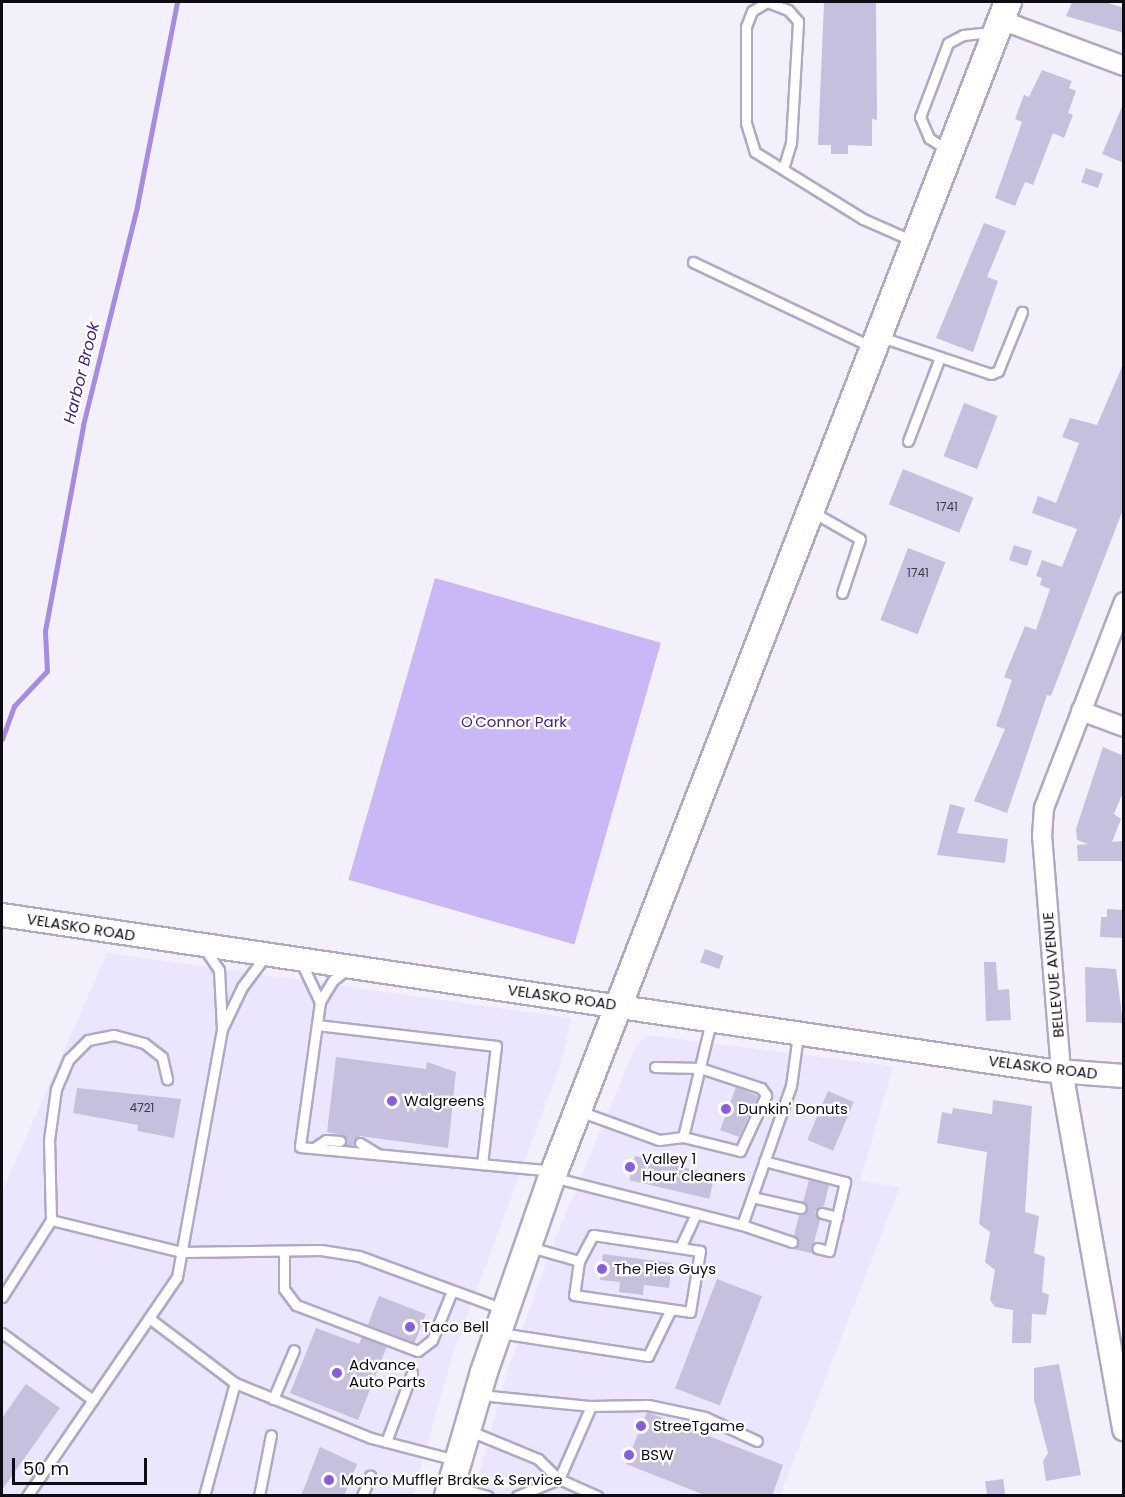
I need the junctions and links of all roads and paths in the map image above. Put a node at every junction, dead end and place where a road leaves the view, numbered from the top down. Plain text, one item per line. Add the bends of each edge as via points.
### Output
1 (1002, 18) edge
2 (1124, 66) edge
3 (950, 152) junction
4 (783, 169) junction
5 (915, 242) junction
6 (693, 261) dead end
7 (1022, 312) dead end
8 (876, 342) junction
9 (940, 357) junction
10 (908, 441) dead end
11 (810, 511) junction
12 (842, 593) dead end
13 (1124, 602) edge
14 (1081, 711) junction
15 (1124, 727) edge
16 (2, 915) edge
17 (203, 946) junction
18 (266, 955) junction
19 (298, 960) junction
20 (351, 967) junction
21 (320, 1002) junction
22 (621, 1005) junction
23 (712, 1019) junction
24 (317, 1025) junction
25 (222, 1029) junction
26 (798, 1032) junction
27 (655, 1067) dead end
28 (700, 1068) junction
29 (1061, 1071) junction
30 (1124, 1076) edge
31 (167, 1078) dead end
32 (579, 1111) junction
33 (683, 1137) junction
34 (340, 1141) dead end
35 (360, 1143) dead end
36 (314, 1148) junction
37 (379, 1154) junction
38 (764, 1161) junction
39 (482, 1164) junction
40 (554, 1174) junction
41 (752, 1197) junction
42 (801, 1208) dead end
43 (696, 1213) junction
44 (822, 1213) dead end
45 (837, 1217) junction
46 (51, 1220) junction
47 (742, 1225) junction
48 (792, 1242) dead end
49 (528, 1246) junction
50 (680, 1248) junction
51 (817, 1248) dead end
52 (284, 1251) junction
53 (182, 1252) junction
54 (579, 1261) junction
55 (452, 1291) junction
56 (2, 1297) edge
57 (671, 1309) junction
58 (149, 1318) junction
59 (501, 1321) junction
60 (2, 1333) edge
61 (294, 1350) dead end
62 (412, 1373) dead end
63 (234, 1383) junction
64 (477, 1395) junction
65 (273, 1399) junction
66 (93, 1400) junction
67 (591, 1406) junction
68 (467, 1430) junction
69 (1124, 1430) edge
70 (271, 1436) dead end
71 (757, 1441) dead end
72 (386, 1442) junction
73 (458, 1461) junction
74 (370, 1476) dead end
75 (560, 1479) junction
76 (449, 1490) edge
77 (27, 1496) edge
78 (204, 1496) edge
79 (259, 1496) edge
80 (362, 1496) edge
81 (488, 1496) edge
82 (517, 1496) edge
83 (597, 1496) edge

1 - 2 street
1 - 3 main road
1 - 3 lane via 948,43 920,117 929,138
3 - 5 main road
4 - 4 lane via 791,143 798,21 788,10 767,2 752,11 746,27 746,123 755,152
4 - 5 lane via 863,219
5 - 8 main road
6 - 8 lane
7 - 9 lane via 998,371
8 - 9 lane
8 - 11 main road
9 - 10 lane
11 - 12 lane via 852,530 860,539
11 - 22 main road
13 - 14 street, BELLEVUE AVENUE
14 - 15 street
14 - 29 street, BELLEVUE AVENUE via 1044,808 1042,836
16 - 17 street, VELASKO ROAD
17 - 18 street, VELASKO ROAD
17 - 25 lane via 219,970
18 - 19 street, VELASKO ROAD
18 - 25 lane via 242,987
19 - 20 street, VELASKO ROAD
19 - 21 lane via 318,988
20 - 21 lane via 333,980
20 - 22 street, VELASKO ROAD
21 - 24 lane
22 - 23 street, VELASKO ROAD
22 - 32 main road
23 - 26 street, VELASKO ROAD
23 - 28 lane
24 - 36 lane via 300,1147
24 - 39 lane via 496,1046
25 - 53 lane
26 - 29 street, VELASKO ROAD
26 - 38 lane via 791,1086
27 - 28 lane
28 - 33 lane
28 - 33 lane via 761,1088 766,1095 740,1151
29 - 30 street, VELASKO ROAD
29 - 69 street, BELLEVUE AVENUE
31 - 46 lane via 162,1057 144,1043 114,1035 88,1040 69,1059 56,1089 50,1140
32 - 33 lane via 659,1140
32 - 40 main road
34 - 36 lane via 326,1140
35 - 37 lane
36 - 37 lane
37 - 39 lane
38 - 41 lane
38 - 45 lane via 845,1182
39 - 40 lane
40 - 43 lane
40 - 49 main road
41 - 42 lane
41 - 47 lane
43 - 47 lane
43 - 50 lane
44 - 45 lane
45 - 51 lane via 829,1251
46 - 53 lane
46 - 56 lane
47 - 48 lane
49 - 54 lane
49 - 59 main road
50 - 54 lane via 593,1235
50 - 57 lane via 700,1251 690,1312
52 - 53 lane
52 - 55 lane via 359,1256
52 - 55 lane via 285,1289 297,1305 418,1351 432,1340
53 - 58 lane via 177,1277
54 - 57 lane via 574,1295
55 - 59 lane
57 - 59 lane via 648,1356
58 - 63 lane
58 - 66 lane
59 - 64 main road
60 - 66 lane
61 - 65 lane
62 - 72 lane
63 - 65 lane
63 - 78 lane
64 - 67 lane
64 - 68 main road
65 - 72 lane
66 - 77 lane
67 - 71 lane via 648,1405 705,1417
67 - 75 lane
68 - 73 main road
68 - 75 lane via 538,1459
70 - 79 lane
72 - 73 lane
73 - 76 main road
74 - 80 lane
75 - 82 lane
75 - 83 lane
76 - 81 lane

